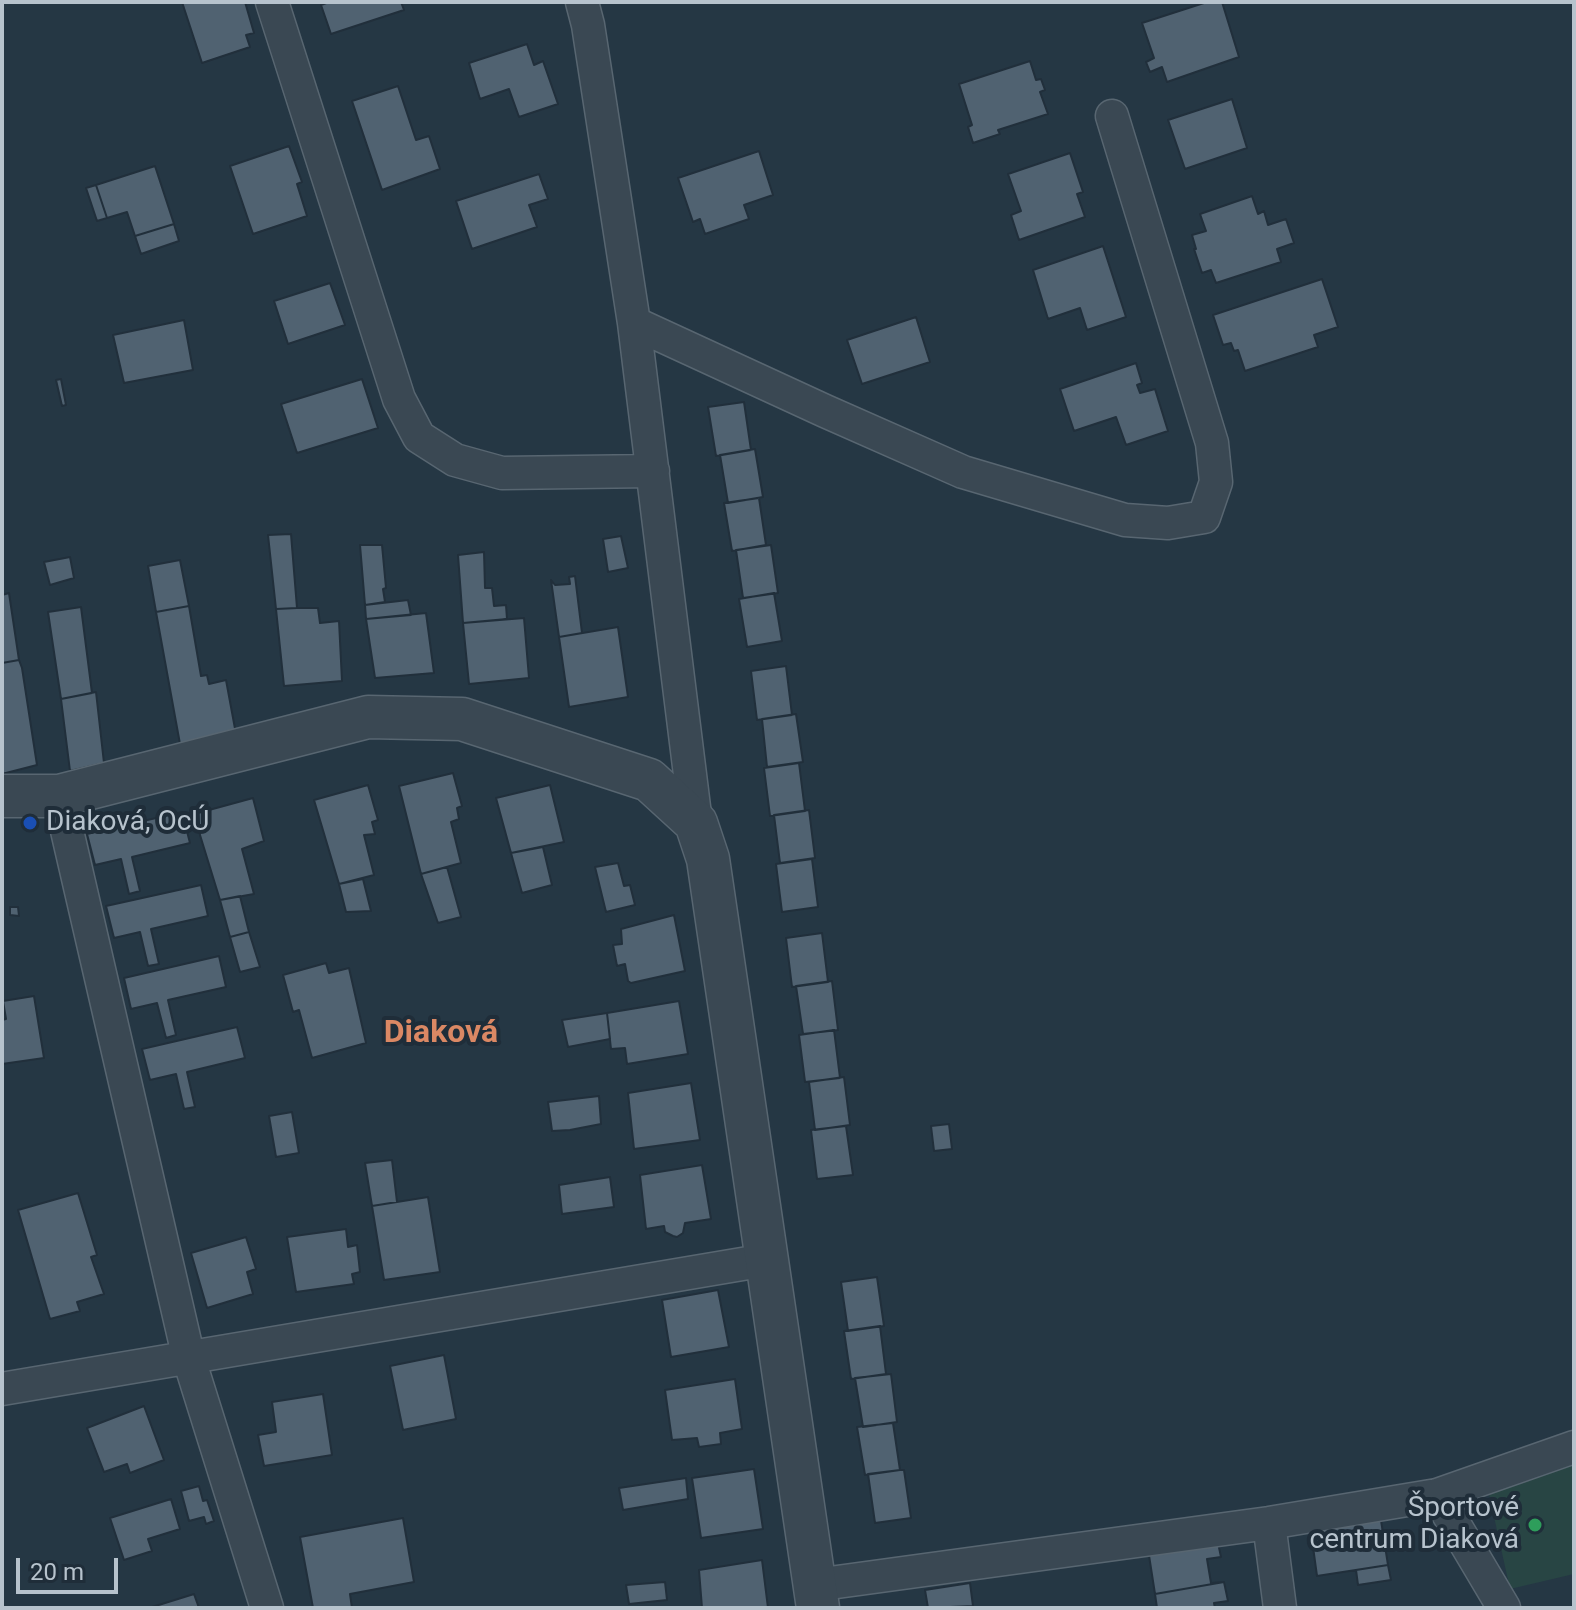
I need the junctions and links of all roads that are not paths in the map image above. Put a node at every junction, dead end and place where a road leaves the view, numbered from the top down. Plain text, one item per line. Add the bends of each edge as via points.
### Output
1 (272, 2) edge
2 (582, 2) edge
3 (1112, 116) dead end
4 (634, 323) junction
5 (653, 471) junction
6 (2, 796) edge
7 (59, 796) junction
8 (696, 823) junction
9 (766, 1260) junction
10 (189, 1359) junction
11 (2, 1389) edge
12 (1574, 1447) edge
13 (1437, 1495) junction
14 (1269, 1523) junction
15 (816, 1596) edge
16 (267, 1608) edge
17 (1280, 1608) edge
18 (1504, 1608) edge

1 - 5 street via 399,399 419,437 455,460 502,473
2 - 4 street
3 - 4 street via 1212,443 1216,482 1204,517 1168,523 1125,520 963,472
4 - 5 street
5 - 8 street
6 - 7 street
7 - 8 street via 368,717 462,719 649,780
7 - 10 street
8 - 9 street via 708,859
9 - 10 street
9 - 15 street
10 - 11 street
10 - 16 street
12 - 13 street
13 - 14 street
13 - 18 street
14 - 15 street
14 - 17 street

